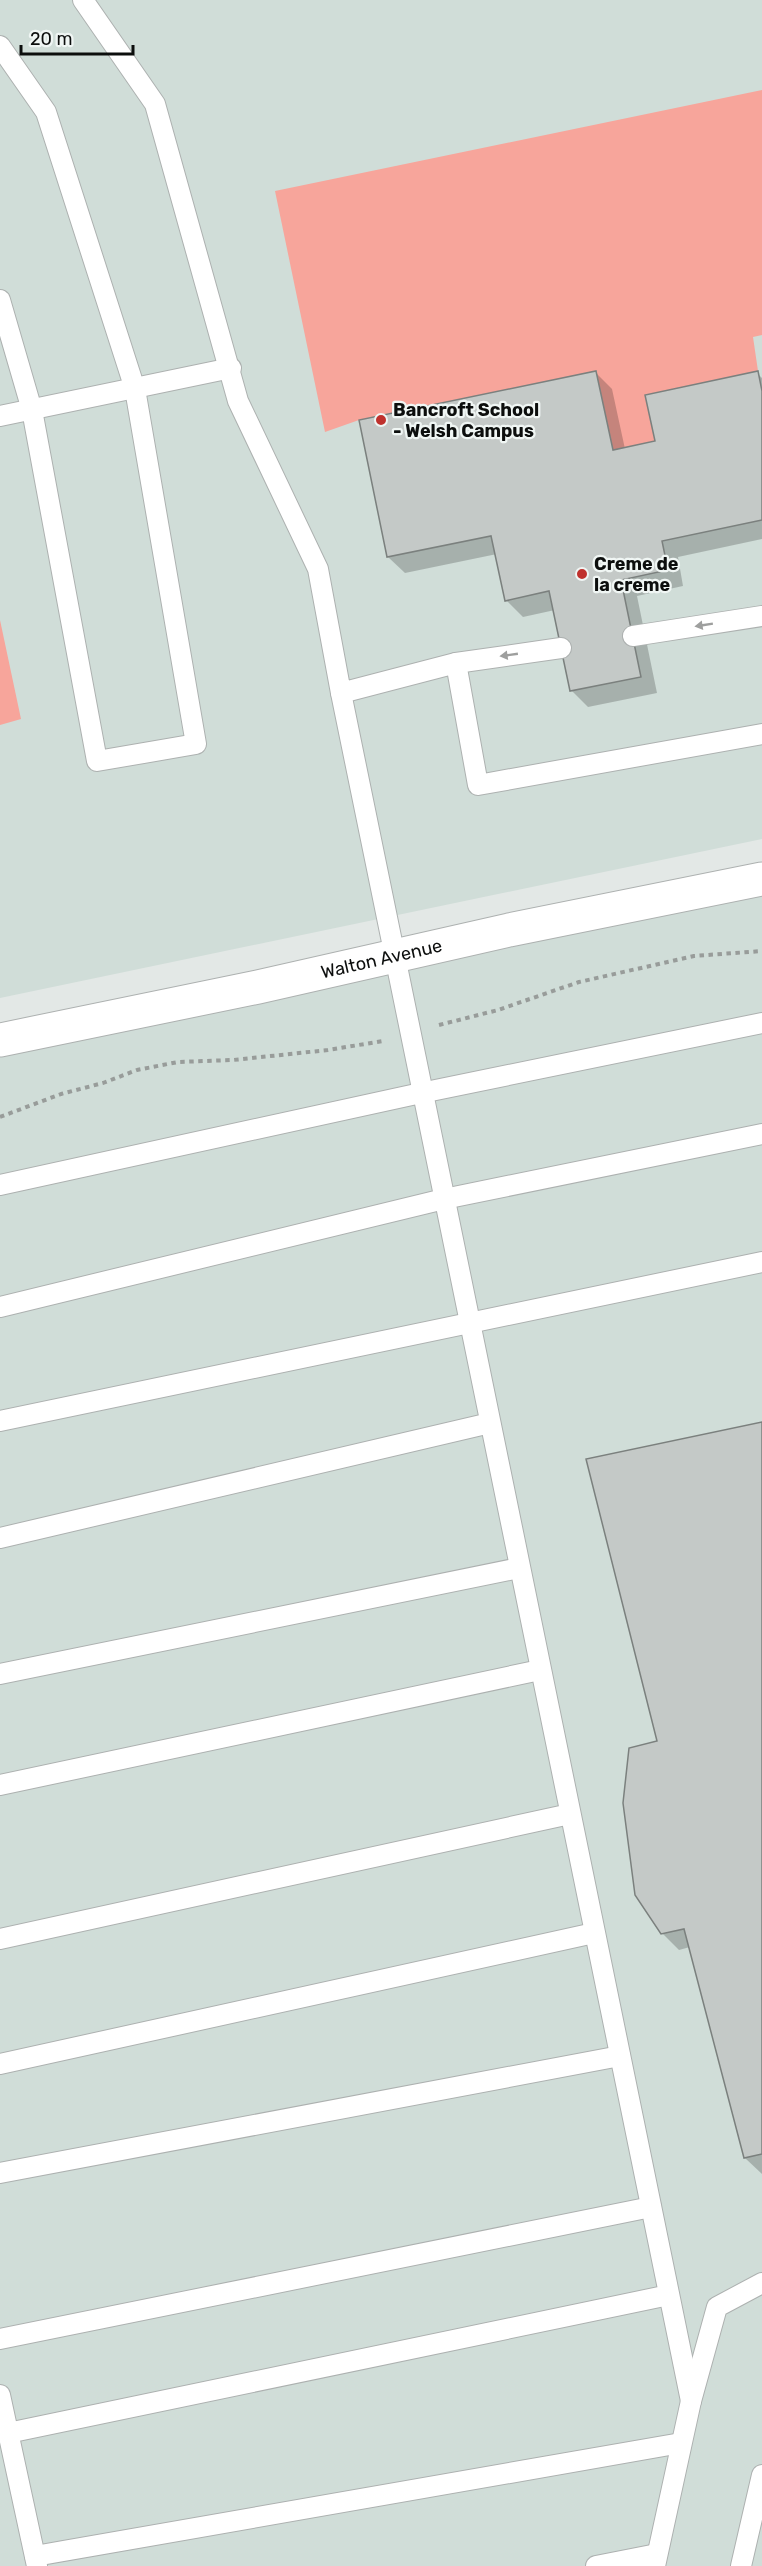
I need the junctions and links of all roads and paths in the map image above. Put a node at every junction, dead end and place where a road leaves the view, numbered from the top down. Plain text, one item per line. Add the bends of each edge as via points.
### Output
1 (83, 0) edge
2 (0, 46) edge
3 (0, 300) edge
4 (231, 368) junction
5 (135, 389) junction
6 (32, 410) junction
7 (0, 416) edge
8 (762, 616) edge
9 (633, 636) dead end
10 (561, 648) dead end
11 (456, 663) junction
12 (341, 693) junction
13 (762, 734) edge
14 (762, 879) edge
15 (762, 951) edge
16 (393, 956) junction
17 (762, 1023) edge
18 (410, 1034) junction
19 (0, 1040) edge
20 (422, 1093) junction
21 (0, 1117) edge
22 (762, 1134) edge
23 (0, 1185) edge
24 (444, 1198) junction
25 (762, 1262) edge
26 (0, 1307) edge
27 (468, 1323) junction
28 (0, 1421) edge
29 (490, 1423) junction
30 (0, 1538) edge
31 (519, 1568) junction
32 (540, 1670) junction
33 (0, 1674) edge
34 (0, 1785) edge
35 (570, 1814) junction
36 (594, 1933) junction
37 (0, 1939) edge
38 (620, 2056) junction
39 (0, 2064) edge
40 (0, 2173) edge
41 (651, 2207) junction
42 (762, 2283) edge
43 (669, 2295) junction
44 (0, 2339) edge
45 (0, 2395) edge
46 (691, 2402) junction
47 (8, 2433) junction
48 (681, 2444) junction
49 (762, 2475) edge
50 (656, 2560) edge
51 (36, 2561) edge
52 (596, 2566) edge
53 (741, 2566) edge

1 - 4 lane via 155,104
2 - 5 lane via 46,112
3 - 6 lane
4 - 5 lane
4 - 12 lane via 238,401 318,569
5 - 6 lane
5 - 6 lane via 196,744 97,761
6 - 7 lane
8 -> 9 lane
10 -> 11 lane
11 - 12 lane
11 - 13 lane via 478,785
12 - 16 lane
14 - 16 street, Walton Avenue
15 - 18 path via 694,956 579,982
16 - 18 lane
16 - 19 street, Walton Avenue
17 - 20 lane
18 - 20 lane
18 - 21 path via 328,1050 178,1062 137,1070
20 - 23 lane
20 - 24 lane
22 - 24 lane
24 - 26 lane
24 - 27 lane
25 - 27 lane
27 - 28 lane
27 - 29 lane
29 - 30 lane
29 - 31 lane
31 - 32 lane
31 - 33 lane
32 - 34 lane
32 - 35 lane
35 - 36 lane
35 - 37 lane
36 - 38 lane
36 - 39 lane
38 - 40 lane
38 - 41 lane
41 - 43 lane
41 - 44 lane
42 - 46 lane via 717,2307
43 - 46 lane
43 - 47 lane
45 - 47 lane
46 - 48 lane
47 - 51 lane
48 - 50 lane
48 - 51 lane
49 - 53 lane
50 - 52 lane

